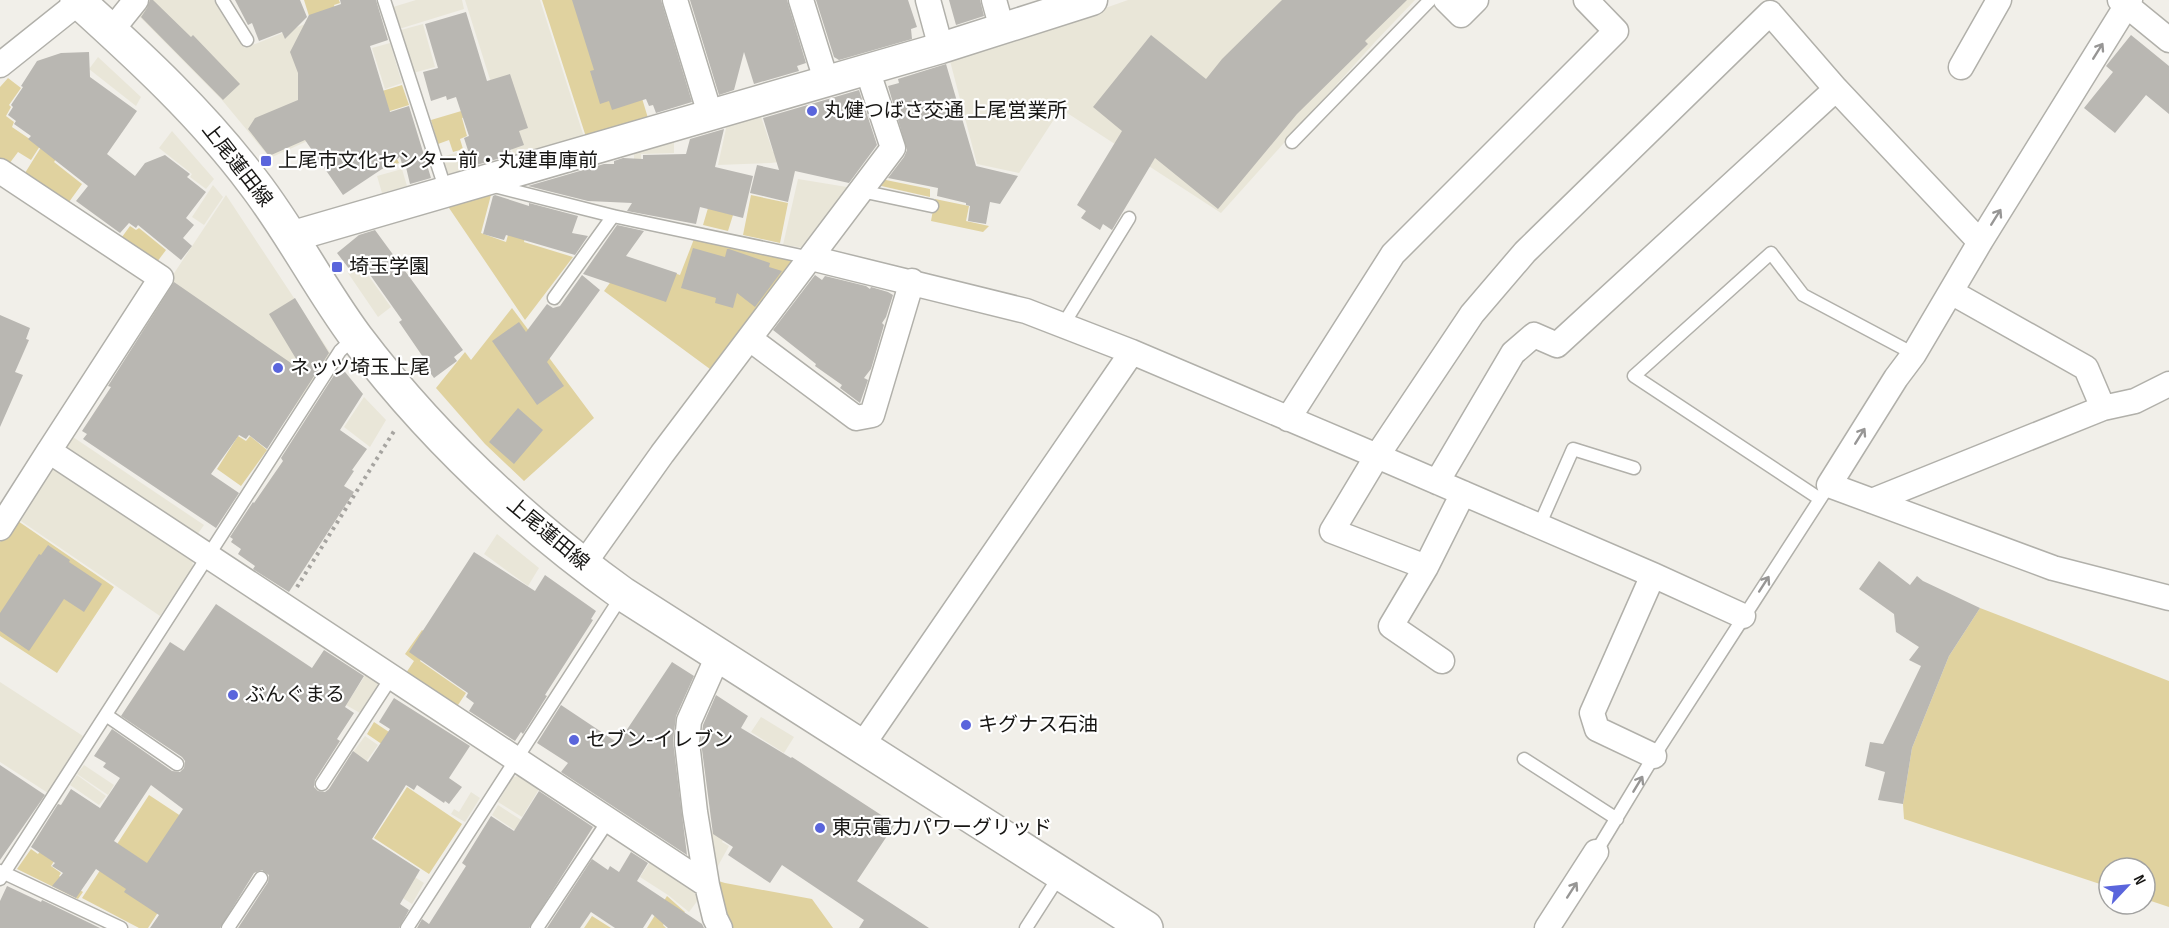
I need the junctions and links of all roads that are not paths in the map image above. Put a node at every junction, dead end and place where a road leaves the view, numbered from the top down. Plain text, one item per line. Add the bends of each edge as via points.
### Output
1 (136, 0) edge
2 (222, 0) edge
3 (384, 0) edge
4 (675, 0) edge
5 (801, 0) edge
6 (928, 0) edge
7 (994, 0) edge
8 (1092, 0) edge
9 (1430, 0) edge
10 (1446, 0) edge
11 (1476, 0) edge
12 (1586, 0) edge
13 (1999, 0) edge
14 (78, 1) edge
15 (2126, 2) edge
16 (1765, 7) edge
17 (1002, 29) junction
18 (111, 31) junction
19 (247, 40) dead end
20 (2169, 40) edge
21 (941, 48) junction
22 (0, 65) edge
23 (1961, 67) dead end
24 (867, 69) junction
25 (826, 80) junction
26 (1836, 89) junction
27 (710, 114) junction
28 (1292, 142) dead end
29 (0, 171) edge
30 (480, 183) junction
31 (446, 191) junction
32 (861, 191) junction
33 (932, 206) dead end
34 (613, 216) junction
35 (1129, 218) dead end
36 (290, 237) junction
37 (1980, 242) junction
38 (812, 258) junction
39 (912, 281) junction
40 (1951, 292) junction
41 (554, 298) dead end
42 (1063, 325) junction
43 (356, 336) junction
44 (750, 339) junction
45 (1132, 352) junction
46 (1914, 354) junction
47 (2169, 384) edge
48 (2103, 408) junction
49 (1287, 418) junction
50 (49, 452) junction
51 (1377, 456) junction
52 (1634, 468) dead end
53 (1437, 482) junction
54 (1824, 492) junction
55 (1463, 493) junction
56 (1872, 501) junction
57 (1539, 526) junction
58 (0, 528) edge
59 (208, 558) junction
60 (583, 565) junction
61 (1426, 567) junction
62 (1653, 575) junction
63 (622, 594) junction
64 (2169, 598) edge
65 (1743, 616) junction
66 (718, 656) junction
67 (1442, 661) dead end
68 (391, 678) junction
69 (106, 715) junction
70 (861, 747) junction
71 (1654, 756) junction
72 (517, 759) junction
73 (1524, 759) dead end
74 (177, 764) dead end
75 (322, 784) dead end
76 (1617, 819) junction
77 (608, 821) junction
78 (1596, 852) joint
79 (1, 874) edge
80 (1061, 874) junction
81 (261, 878) dead end
82 (707, 885) junction
83 (121, 928) edge
84 (228, 928) edge
85 (407, 928) edge
86 (537, 928) edge
87 (720, 928) edge
88 (1026, 928) edge
89 (1146, 928) edge
90 (1547, 928) edge

1 - 18 street
2 - 19 lane
3 - 31 lane
4 - 27 street
5 - 25 street
6 - 21 street
7 - 17 street
8 - 17 street
9 - 28 lane
10 - 11 street via 1461,15
12 - 49 street via 1616,32 1392,254
13 - 23 street
14 - 18 main road, 上尾蓮田線
14 - 22 street
15 - 20 street
37 -> 15 street
16 - 26 street
16 - 51 street via 1525,252 1472,314
17 - 21 street
18 - 36 main road, 上尾蓮田線 via 221,141
21 - 24 street
24 - 25 street
24 - 32 street via 893,148
25 - 27 street
26 - 37 street
26 - 53 street via 1557,345 1534,335 1514,353
27 - 30 street
29 - 50 street via 161,278
30 - 31 street
30 - 34 lane
31 - 36 street
32 - 33 lane
32 - 38 street
34 - 38 lane
34 - 41 lane
35 - 42 lane
36 - 43 main road, 上尾蓮田線
37 - 40 street
38 - 39 street
38 - 44 street
39 - 42 street via 1026,311
39 - 44 street via 872,415 856,418
40 - 46 street
40 - 48 street via 2086,368
42 - 45 street
43 - 59 lane via 340,351
43 - 60 main road, 上尾蓮田線 via 428,423 526,518
44 - 60 street
45 - 49 street
45 - 70 street
54 -> 46 street
46 - 54 lane via 1803,295 1771,253 1634,376
47 - 48 street via 2135,401
48 - 56 street
49 - 51 street
50 - 58 street
50 - 59 street
51 - 53 street
51 - 61 street via 1332,531
52 - 57 lane via 1573,449
53 - 55 street
54 - 56 street
65 -> 54 lane
55 - 57 street
55 - 61 street
56 - 64 street via 2053,568
57 - 62 street
59 - 68 street
59 - 69 lane
60 - 63 main road, 上尾蓮田線
61 - 67 street via 1391,626
62 - 65 street
62 - 71 street via 1592,713 1598,729
63 - 66 main road, 上尾蓮田線
63 - 72 lane
65 - 71 lane
66 - 70 main road, 上尾蓮田線
66 - 82 street via 687,731
68 - 72 street
68 - 75 lane
69 - 74 lane
69 - 79 lane
70 - 80 main road, 上尾蓮田線
76 -> 71 lane
72 - 77 street
72 - 85 lane
73 - 76 lane
76 - 78 lane
77 - 82 street
77 - 86 lane
90 -> 78 street
79 - 83 lane
80 - 88 lane
80 - 89 main road, 上尾蓮田線
81 - 84 lane
82 - 87 street

